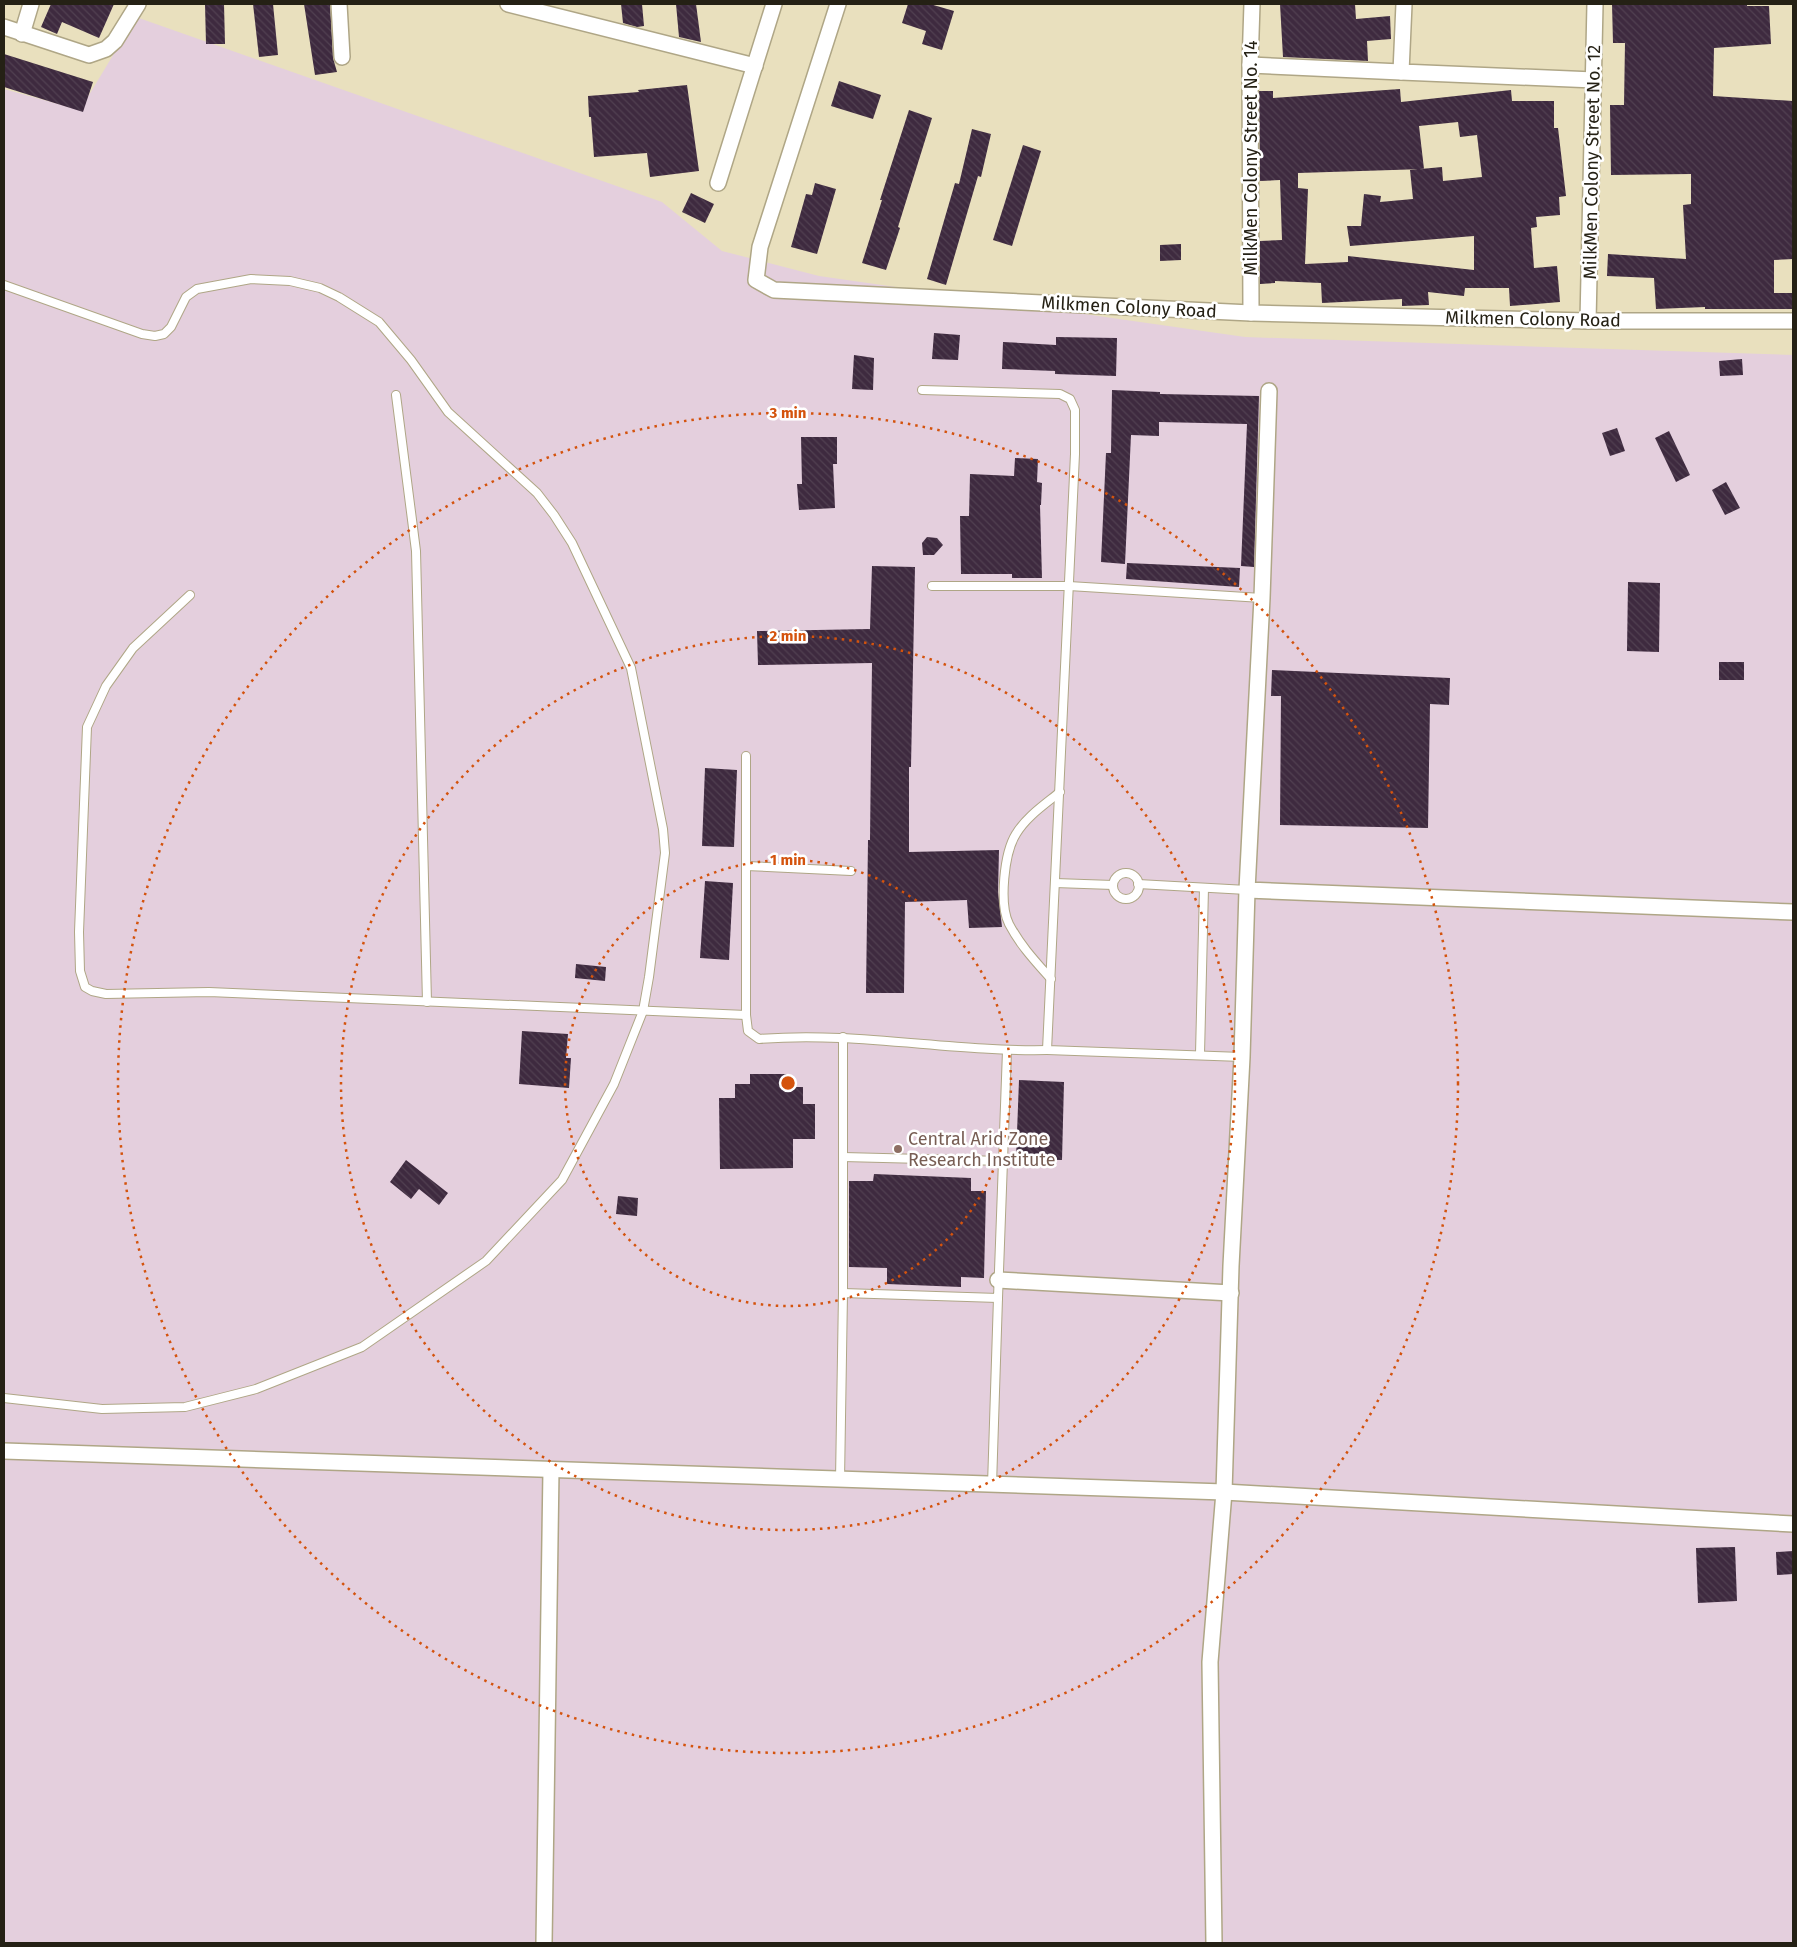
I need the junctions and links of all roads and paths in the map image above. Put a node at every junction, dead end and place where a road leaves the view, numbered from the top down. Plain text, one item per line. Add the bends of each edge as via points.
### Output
1 (31, 4) edge
2 (138, 4) edge
3 (339, 4) edge
4 (508, 4) edge
5 (774, 4) edge
6 (838, 4) edge
7 (1252, 4) edge
8 (1404, 4) edge
9 (1595, 4) edge
10 (4, 27) edge
11 (22, 34) junction
12 (342, 57) dead end
13 (1250, 65) junction
14 (755, 66) junction
15 (1400, 72) junction
16 (1594, 80) junction
17 (718, 183) dead end
18 (4, 285) edge
19 (1251, 313) junction
20 (1588, 321) junction
21 (1793, 321) edge
22 (922, 390) dead end
23 (1269, 391) dead end
24 (396, 395) dead end
25 (932, 586) dead end
26 (1069, 586) junction
27 (190, 595) dead end
28 (1262, 598) junction
29 (746, 756) dead end
30 (1060, 792) junction
31 (746, 866) junction
32 (851, 871) dead end
33 (1055, 883) junction
34 (1138, 884) junction
35 (1113, 885) junction
36 (1204, 888) junction
37 (1247, 890) junction
38 (1793, 912) edge
39 (1051, 978) junction
40 (427, 1002) junction
41 (642, 1011) junction
42 (746, 1016) junction
43 (843, 1037) junction
44 (1006, 1050) junction
45 (1047, 1050) junction
46 (1200, 1054) junction
47 (1242, 1056) junction
48 (843, 1157) junction
49 (1003, 1161) junction
50 (998, 1280) junction
51 (843, 1293) junction
52 (1231, 1293) junction
53 (998, 1298) junction
54 (4, 1398) edge
55 (4, 1451) edge
56 (551, 1470) junction
57 (840, 1480) junction
58 (992, 1485) junction
59 (1224, 1492) junction
60 (1793, 1524) edge
61 (544, 1943) edge
62 (1214, 1943) edge

1 - 11 street
2 - 11 street via 115,41 106,49 89,55
3 - 12 street
4 - 14 street
5 - 14 street
6 - 19 street, Milkmen Colony Road via 760,247 756,280 774,290
7 - 13 street, MilkMen Colony Street No. 14
8 - 15 street
9 - 16 street, MilkMen Colony Street No. 12
10 - 11 street
13 - 15 street
13 - 19 street, MilkMen Colony Street No. 14
14 - 17 street
15 - 16 street
16 - 20 street, MilkMen Colony Street No. 12
18 - 41 lane via 142,334 156,336 171,327 186,297 197,289 251,279 290,281 320,288 380,322 448,412 537,493 572,543 631,668 637,697 663,829 664,853
19 - 20 street, Milkmen Colony Road
20 - 21 street, Milkmen Colony Road
22 - 26 lane via 1060,394 1070,400 1075,410 1076,427
23 - 28 street
24 - 40 lane via 416,551
25 - 26 lane
26 - 28 lane
26 - 30 lane
27 - 40 lane via 133,648 106,686 86,727 79,932 80,972 85,987 106,994 209,992
28 - 37 street
29 - 31 lane
30 - 33 lane
30 - 39 lane via 1028,818 1015,835 1005,869 1004,888 1008,922 1021,945
31 - 32 lane
31 - 42 lane
33 - 35 lane
33 - 39 lane
34 - 35 lane via 1128,873 1119,874
34 - 35 lane via 1135,894 1126,899 1116,895
34 - 36 lane
36 - 37 lane
36 - 46 lane
37 - 38 street
37 - 47 street
39 - 45 lane
40 - 41 lane
41 - 42 lane
41 - 54 lane via 614,1084 562,1180 486,1261 362,1347 256,1389 185,1407 102,1409
42 - 43 lane via 748,1031 759,1039
43 - 44 lane
43 - 48 lane
44 - 45 lane
44 - 49 lane
45 - 46 lane
46 - 47 lane
47 - 52 street
48 - 49 lane
48 - 51 lane
49 - 50 lane
50 - 52 street
50 - 53 lane
51 - 53 lane
51 - 57 lane
52 - 59 street
53 - 58 lane
55 - 56 street
56 - 57 street
56 - 61 street
57 - 58 street
58 - 59 street
59 - 60 street
59 - 62 street via 1210,1662

